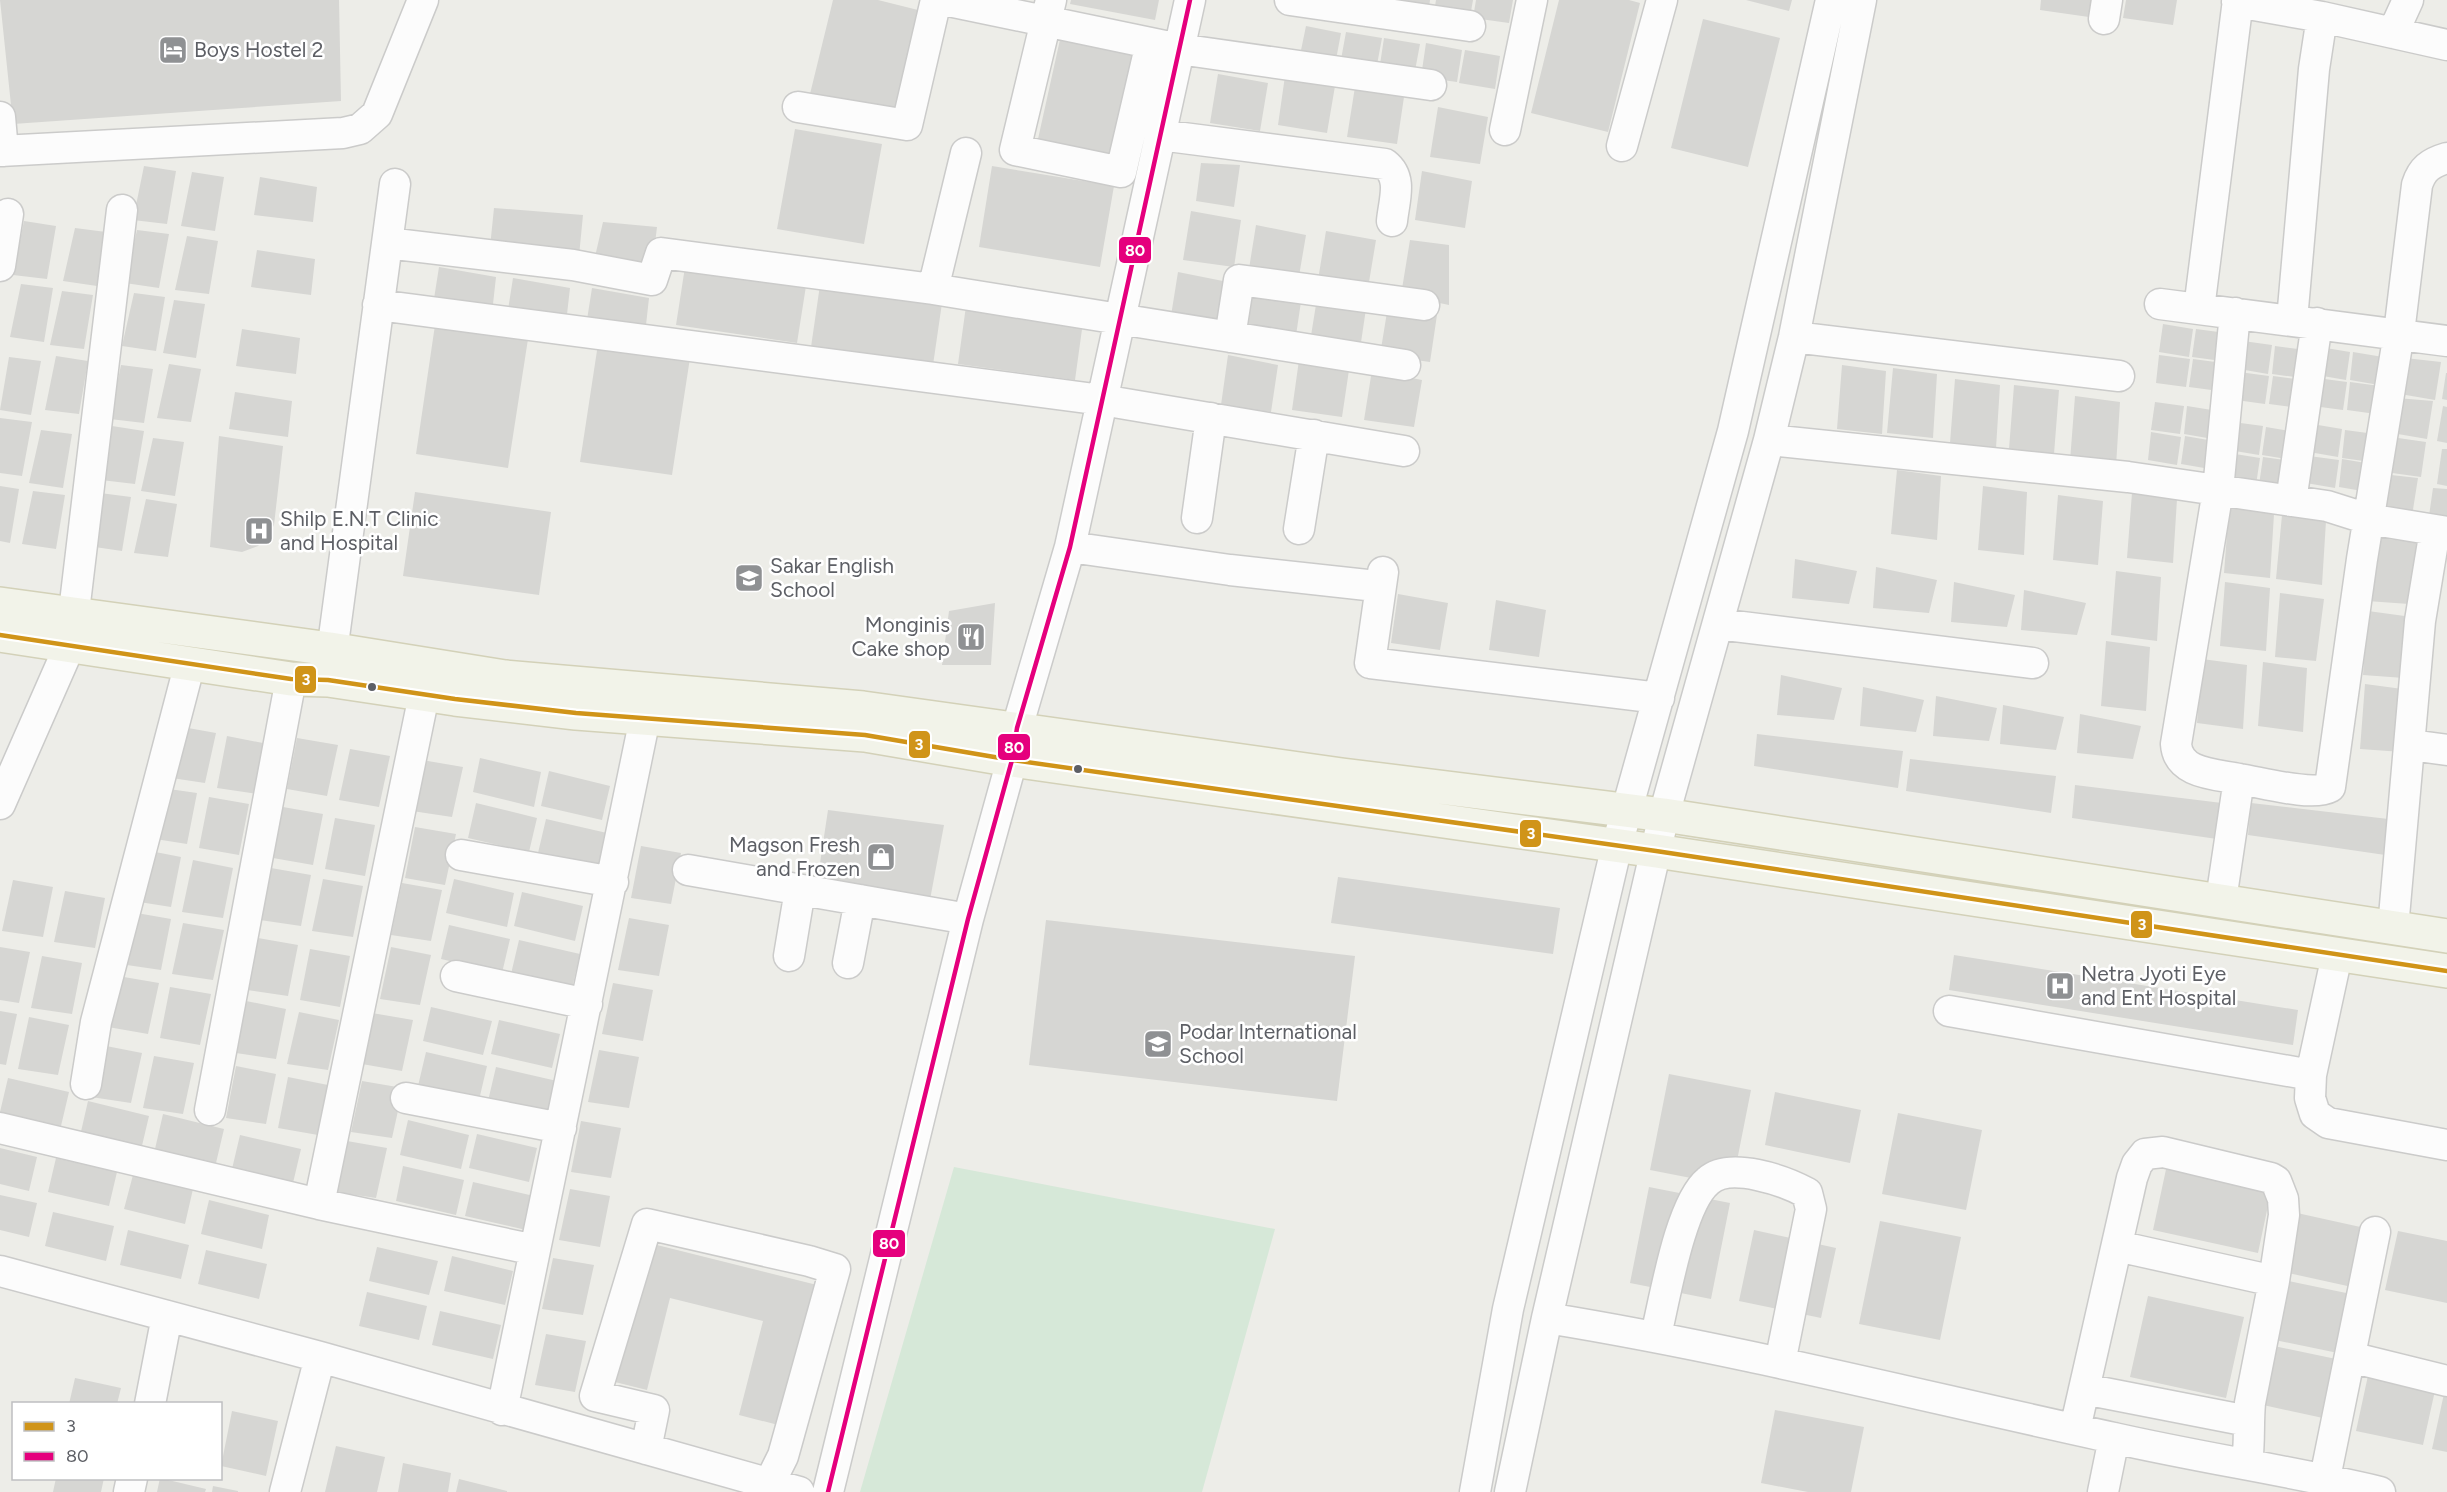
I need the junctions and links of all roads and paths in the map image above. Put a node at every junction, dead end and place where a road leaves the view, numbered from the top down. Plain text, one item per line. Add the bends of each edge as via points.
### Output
1 (423, 0) edge
2 (936, 0) edge
3 (944, 0) edge
4 (1190, 0) edge
5 (1290, 0) edge
6 (1532, 0) edge
7 (1662, 0) edge
8 (1831, 0) edge
9 (1861, 0) edge
10 (2408, 0) edge
11 (2237, 1) edge
12 (1048, 11) edge
13 (2322, 17) junction
14 (1470, 26) dead end
15 (2392, 33) junction
16 (2447, 45) edge
17 (1165, 46) junction
18 (1431, 85) dead end
19 (798, 107) dead end
20 (0, 117) edge
21 (1505, 130) dead end
22 (1160, 135) junction
23 (1622, 146) dead end
24 (2, 151) edge
25 (966, 153) dead end
26 (2447, 158) edge
27 (395, 184) dead end
28 (122, 210) dead end
29 (8, 214) dead end
30 (1392, 221) dead end
31 (387, 243) junction
32 (0, 266) edge
33 (933, 289) junction
34 (2160, 304) dead end
35 (378, 305) junction
36 (1424, 305) dead end
37 (2199, 309) junction
38 (2235, 313) junction
39 (1120, 319) junction
40 (2305, 322) junction
41 (2399, 333) junction
42 (1230, 337) junction
43 (1794, 337) junction
44 (2447, 341) edge
45 (1405, 365) dead end
46 (2119, 376) dead end
47 (1102, 400) junction
48 (1211, 418) junction
49 (1314, 435) junction
50 (1769, 440) junction
51 (1404, 451) dead end
52 (2218, 490) junction
53 (2291, 501) junction
54 (1197, 518) dead end
55 (2368, 519) junction
56 (1299, 529) dead end
57 (2441, 531) edge
58 (1070, 547) junction
59 (0, 604) edge
60 (2434, 623) edge
61 (1718, 624) junction
62 (71, 630) junction
63 (0, 635) edge
64 (190, 663) junction
65 (2033, 663) dead end
66 (329, 664) junction
67 (291, 679) junction
68 (424, 695) junction
69 (1659, 698) junction
70 (647, 704) junction
71 (1017, 728) junction
72 (2411, 745) junction
73 (2447, 750) edge
74 (1012, 760) junction
75 (2239, 778) junction
76 (0, 804) edge
77 (1627, 810) junction
78 (1664, 815) junction
79 (1617, 845) junction
80 (1656, 851) junction
81 (461, 855) dead end
82 (688, 870) dead end
83 (613, 882) junction
84 (800, 890) junction
85 (860, 900) junction
86 (2221, 900) junction
87 (968, 919) junction
88 (2393, 928) junction
89 (2447, 936) edge
90 (2337, 955) junction
91 (789, 956) dead end
92 (848, 963) dead end
93 (2447, 972) edge
94 (456, 976) dead end
95 (587, 1004) junction
96 (1949, 1011) dead end
97 (2311, 1075) junction
98 (86, 1084) dead end
99 (406, 1098) dead end
100 (210, 1110) dead end
101 (0, 1128) edge
102 (561, 1128) junction
103 (2447, 1145) edge
104 (319, 1204) junction
105 (2375, 1232) dead end
106 (2116, 1246) junction
107 (535, 1250) junction
108 (0, 1270) edge
109 (2274, 1281) junction
110 (167, 1316) junction
111 (1547, 1318) junction
112 (1656, 1335) junction
113 (320, 1357) junction
114 (2350, 1357) junction
115 (1780, 1363) junction
116 (2447, 1381) edge
117 (2084, 1389) junction
118 (150, 1402) edge
119 (502, 1410) junction
120 (2248, 1421) junction
121 (2075, 1429) junction
122 (2114, 1438) junction
123 (646, 1449) junction
124 (2247, 1464) junction
125 (2325, 1478) junction
126 (770, 1484) junction
127 (285, 1492) edge
128 (799, 1492) edge
129 (828, 1492) edge
130 (1474, 1492) edge
131 (1510, 1492) edge
132 (2103, 1492) edge
133 (2380, 1492) edge

1 - 24 street via 377,114 360,129 331,134
2 - 19 street via 907,125
3 - 12 street
4 - 17 street
5 - 14 street
6 - 21 street
7 - 23 street
8 - 69 street via 1734,431
9 - 43 street
10 - 15 street
11 - 13 street
11 - 37 street
12 - 17 street
12 - 17 street via 1015,150 1121,172
13 - 15 street
13 - 40 street via 2314,69
15 - 16 street
17 - 18 street
17 - 22 street
20 - 24 street
22 - 30 street via 1385,164 1394,171 1397,181
22 - 39 street
25 - 33 street
26 - 41 street via 2433,162 2421,172 2417,186
27 - 31 street
28 - 62 street
29 - 32 street
31 - 33 street via 573,265 652,280 661,254
31 - 35 street
33 - 39 street
34 - 37 street
35 - 47 street
35 - 66 street
36 - 42 street via 1239,280
37 - 38 street
38 - 40 street
38 - 52 street
39 - 42 street
39 - 47 street
40 - 41 street
40 - 53 street
41 - 44 street
41 - 55 street
42 - 45 street
43 - 46 street
43 - 50 street
47 - 48 street
47 - 58 street
48 - 49 street
48 - 54 street
49 - 51 street
49 - 56 street
50 - 52 street
50 - 61 street
52 - 53 street
52 - 75 street via 2176,744 2183,763
53 - 55 street via 2327,506
55 - 57 street
55 - 75 street via 2330,787 2322,791 2301,789
57 - 60 street
58 - 69 street via 1230,570 1375,578 1370,663
58 - 71 street
59 - 62 main road
60 - 72 street
61 - 65 street
61 - 78 street
62 - 63 main road
62 - 64 main road
62 - 66 main road
62 - 76 street
64 - 67 main road
64 - 98 street via 96,1022
66 - 67 main road
66 - 68 main road
66 - 70 main road via 505,677
67 - 100 street
68 - 70 main road via 506,706
68 - 104 street
69 - 77 street
70 - 71 main road via 863,708
70 - 74 main road
70 - 83 street
71 - 74 street
71 - 77 main road via 1342,775
72 - 73 street
72 - 88 street
74 - 79 main road
74 - 87 street
75 - 86 street
77 - 78 main road
77 - 79 street
78 - 80 street
78 - 86 main road
79 - 80 main road
79 - 130 street via 1508,1309
80 - 90 main road
80 - 111 street
81 - 83 street
82 - 84 street
83 - 95 street
84 - 85 street
84 - 91 street
85 - 87 street
85 - 92 street
86 - 88 main road
87 - 129 street
88 - 89 main road
90 - 93 main road
90 - 97 street
94 - 95 street
95 - 102 street
96 - 97 street
97 - 103 street via 2310,1098 2315,1114 2328,1123
99 - 102 street
101 - 104 street
102 - 107 street
104 - 107 street
105 - 114 street
106 - 109 street
106 - 109 street via 2137,1164 2145,1154 2163,1152 2245,1170 2276,1181 2283,1198
106 - 117 street
107 - 119 street
108 - 110 street
109 - 120 street
110 - 113 street
110 - 118 street
111 - 112 street
111 - 131 street
112 - 115 street
112 - 115 street via 1684,1222 1694,1198 1709,1179 1736,1171 1789,1183 1807,1193 1811,1209
113 - 119 street
113 - 127 street
114 - 116 street
114 - 125 street
115 - 121 street
117 - 120 street
117 - 121 street
119 - 123 street
120 - 124 street via 2251,1437
121 - 122 street
122 - 124 street
122 - 132 street
123 - 126 street
123 - 126 street via 654,1410 595,1396 647,1224 809,1261 835,1269 783,1456
124 - 125 street
125 - 133 street
126 - 128 street

